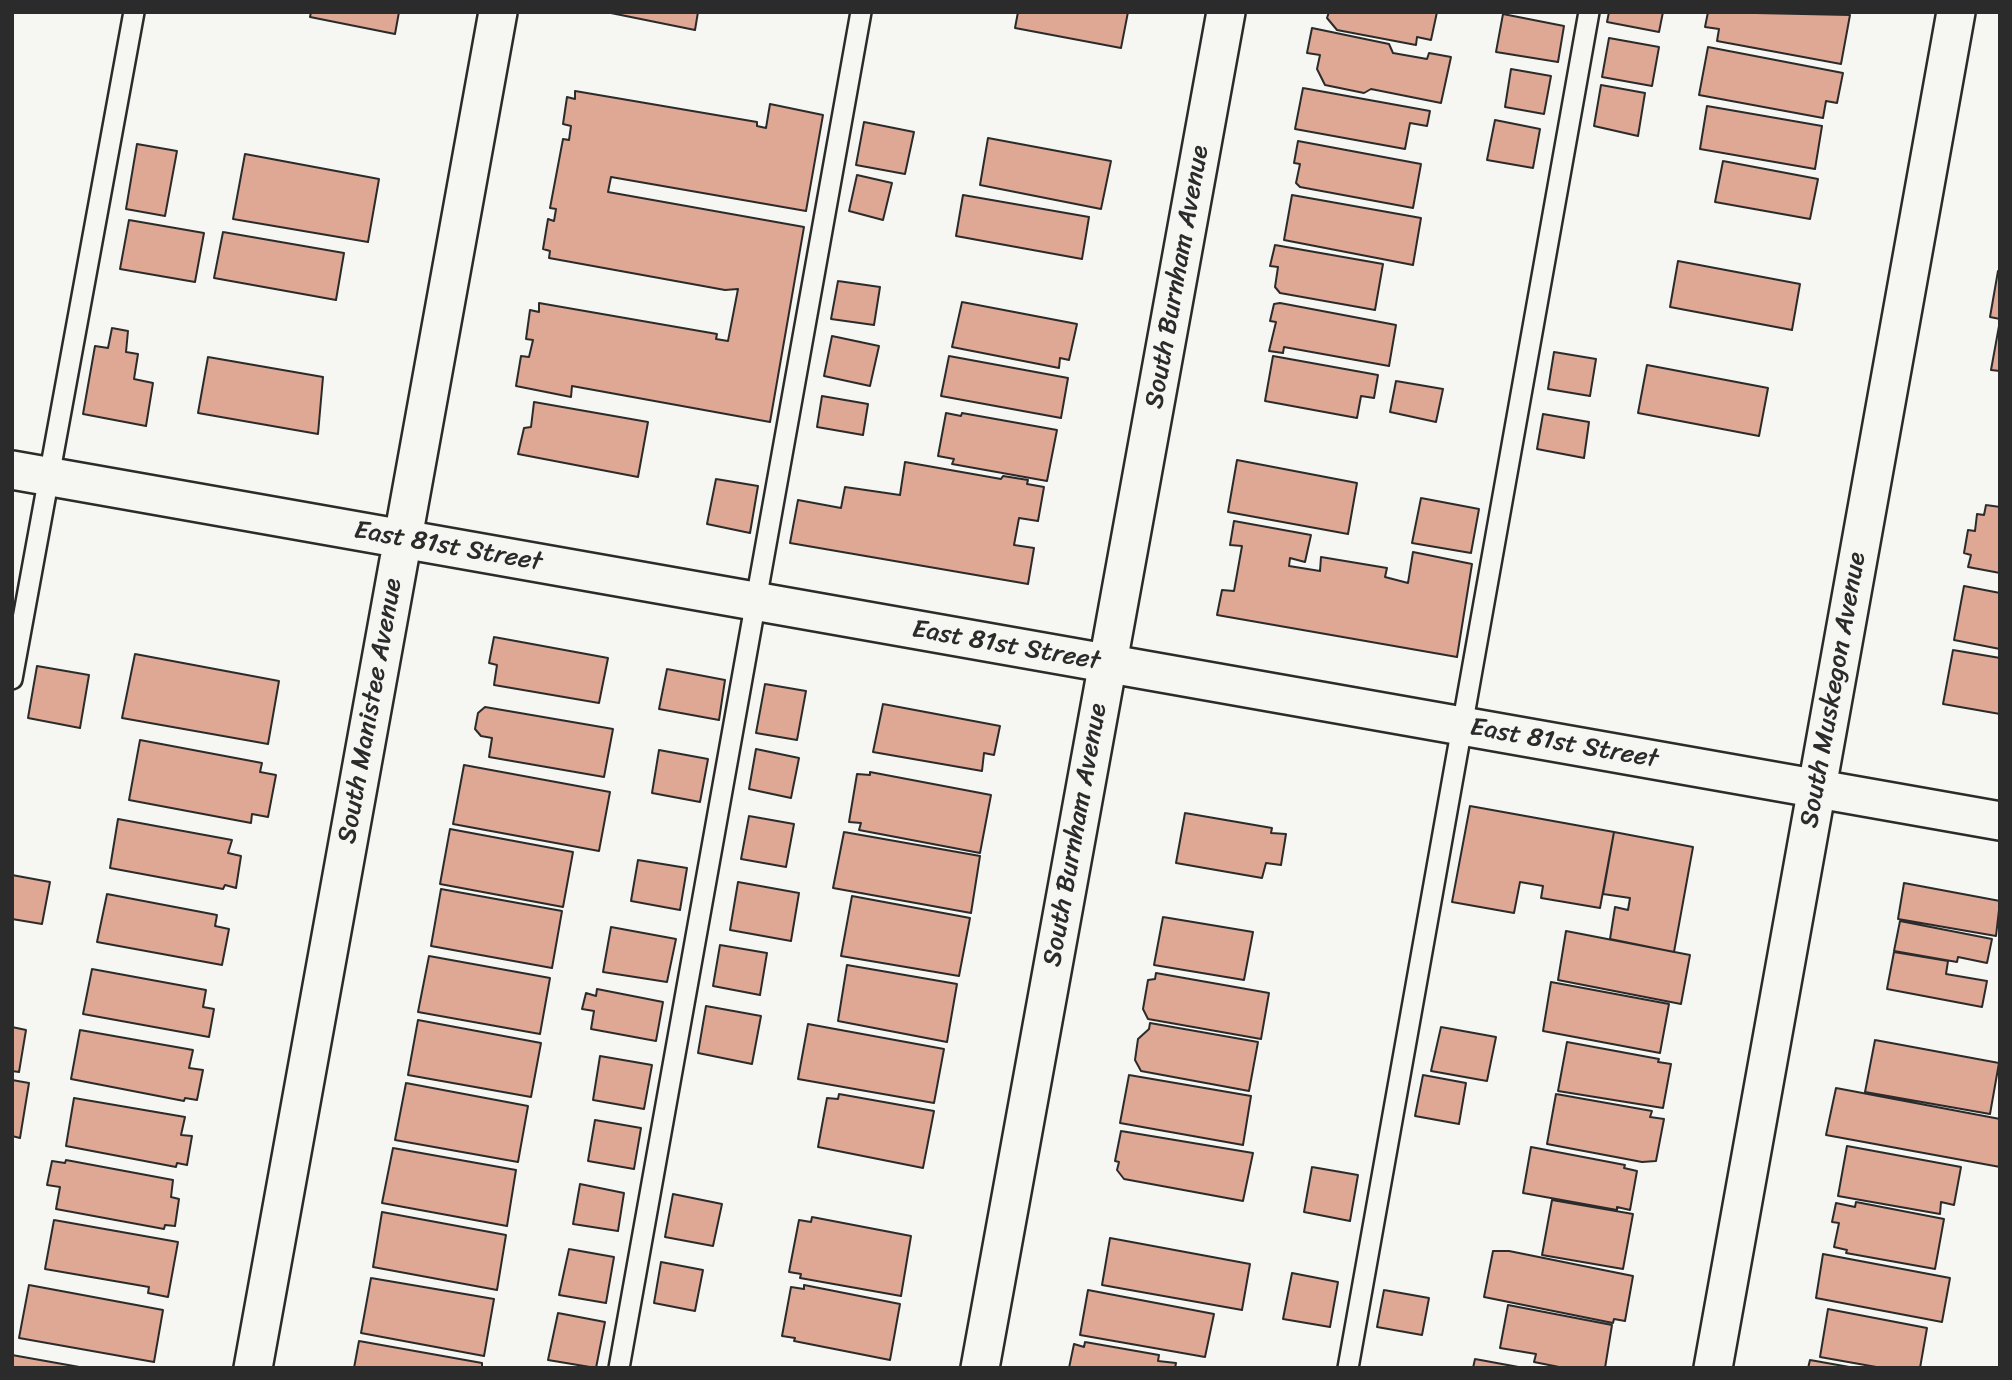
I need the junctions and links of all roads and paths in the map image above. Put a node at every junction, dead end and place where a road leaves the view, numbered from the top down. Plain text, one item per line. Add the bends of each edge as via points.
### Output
1 (134, 12) edge
2 (498, 12) edge
3 (861, 12) edge
4 (1226, 12) edge
5 (1590, 12) edge
6 (1956, 12) edge
7 (30, 473) edge
8 (403, 539) junction
9 (756, 601) junction
10 (1107, 664) junction
11 (12, 679) edge
12 (1460, 726) junction
13 (1817, 789) junction
14 (2000, 821) edge
15 (253, 1368) edge
16 (619, 1368) edge
17 (980, 1368) edge
18 (1348, 1368) edge
19 (1713, 1368) edge

1 - 7 lane
2 - 8 street, South Manistee Avenue
3 - 9 lane
4 - 10 street, South Burnham Avenue
5 - 12 lane
6 - 13 street, South Muskegon Avenue
7 - 8 street, East 81st Street
7 - 11 lane
8 - 9 street, East 81st Street
8 - 15 street, South Manistee Avenue
9 - 10 street, East 81st Street
9 - 16 lane
10 - 12 street, East 81st Street
10 - 17 street, South Burnham Avenue
12 - 13 street, East 81st Street
12 - 18 lane
13 - 14 street, East 81st Street
13 - 19 street, South Muskegon Avenue

